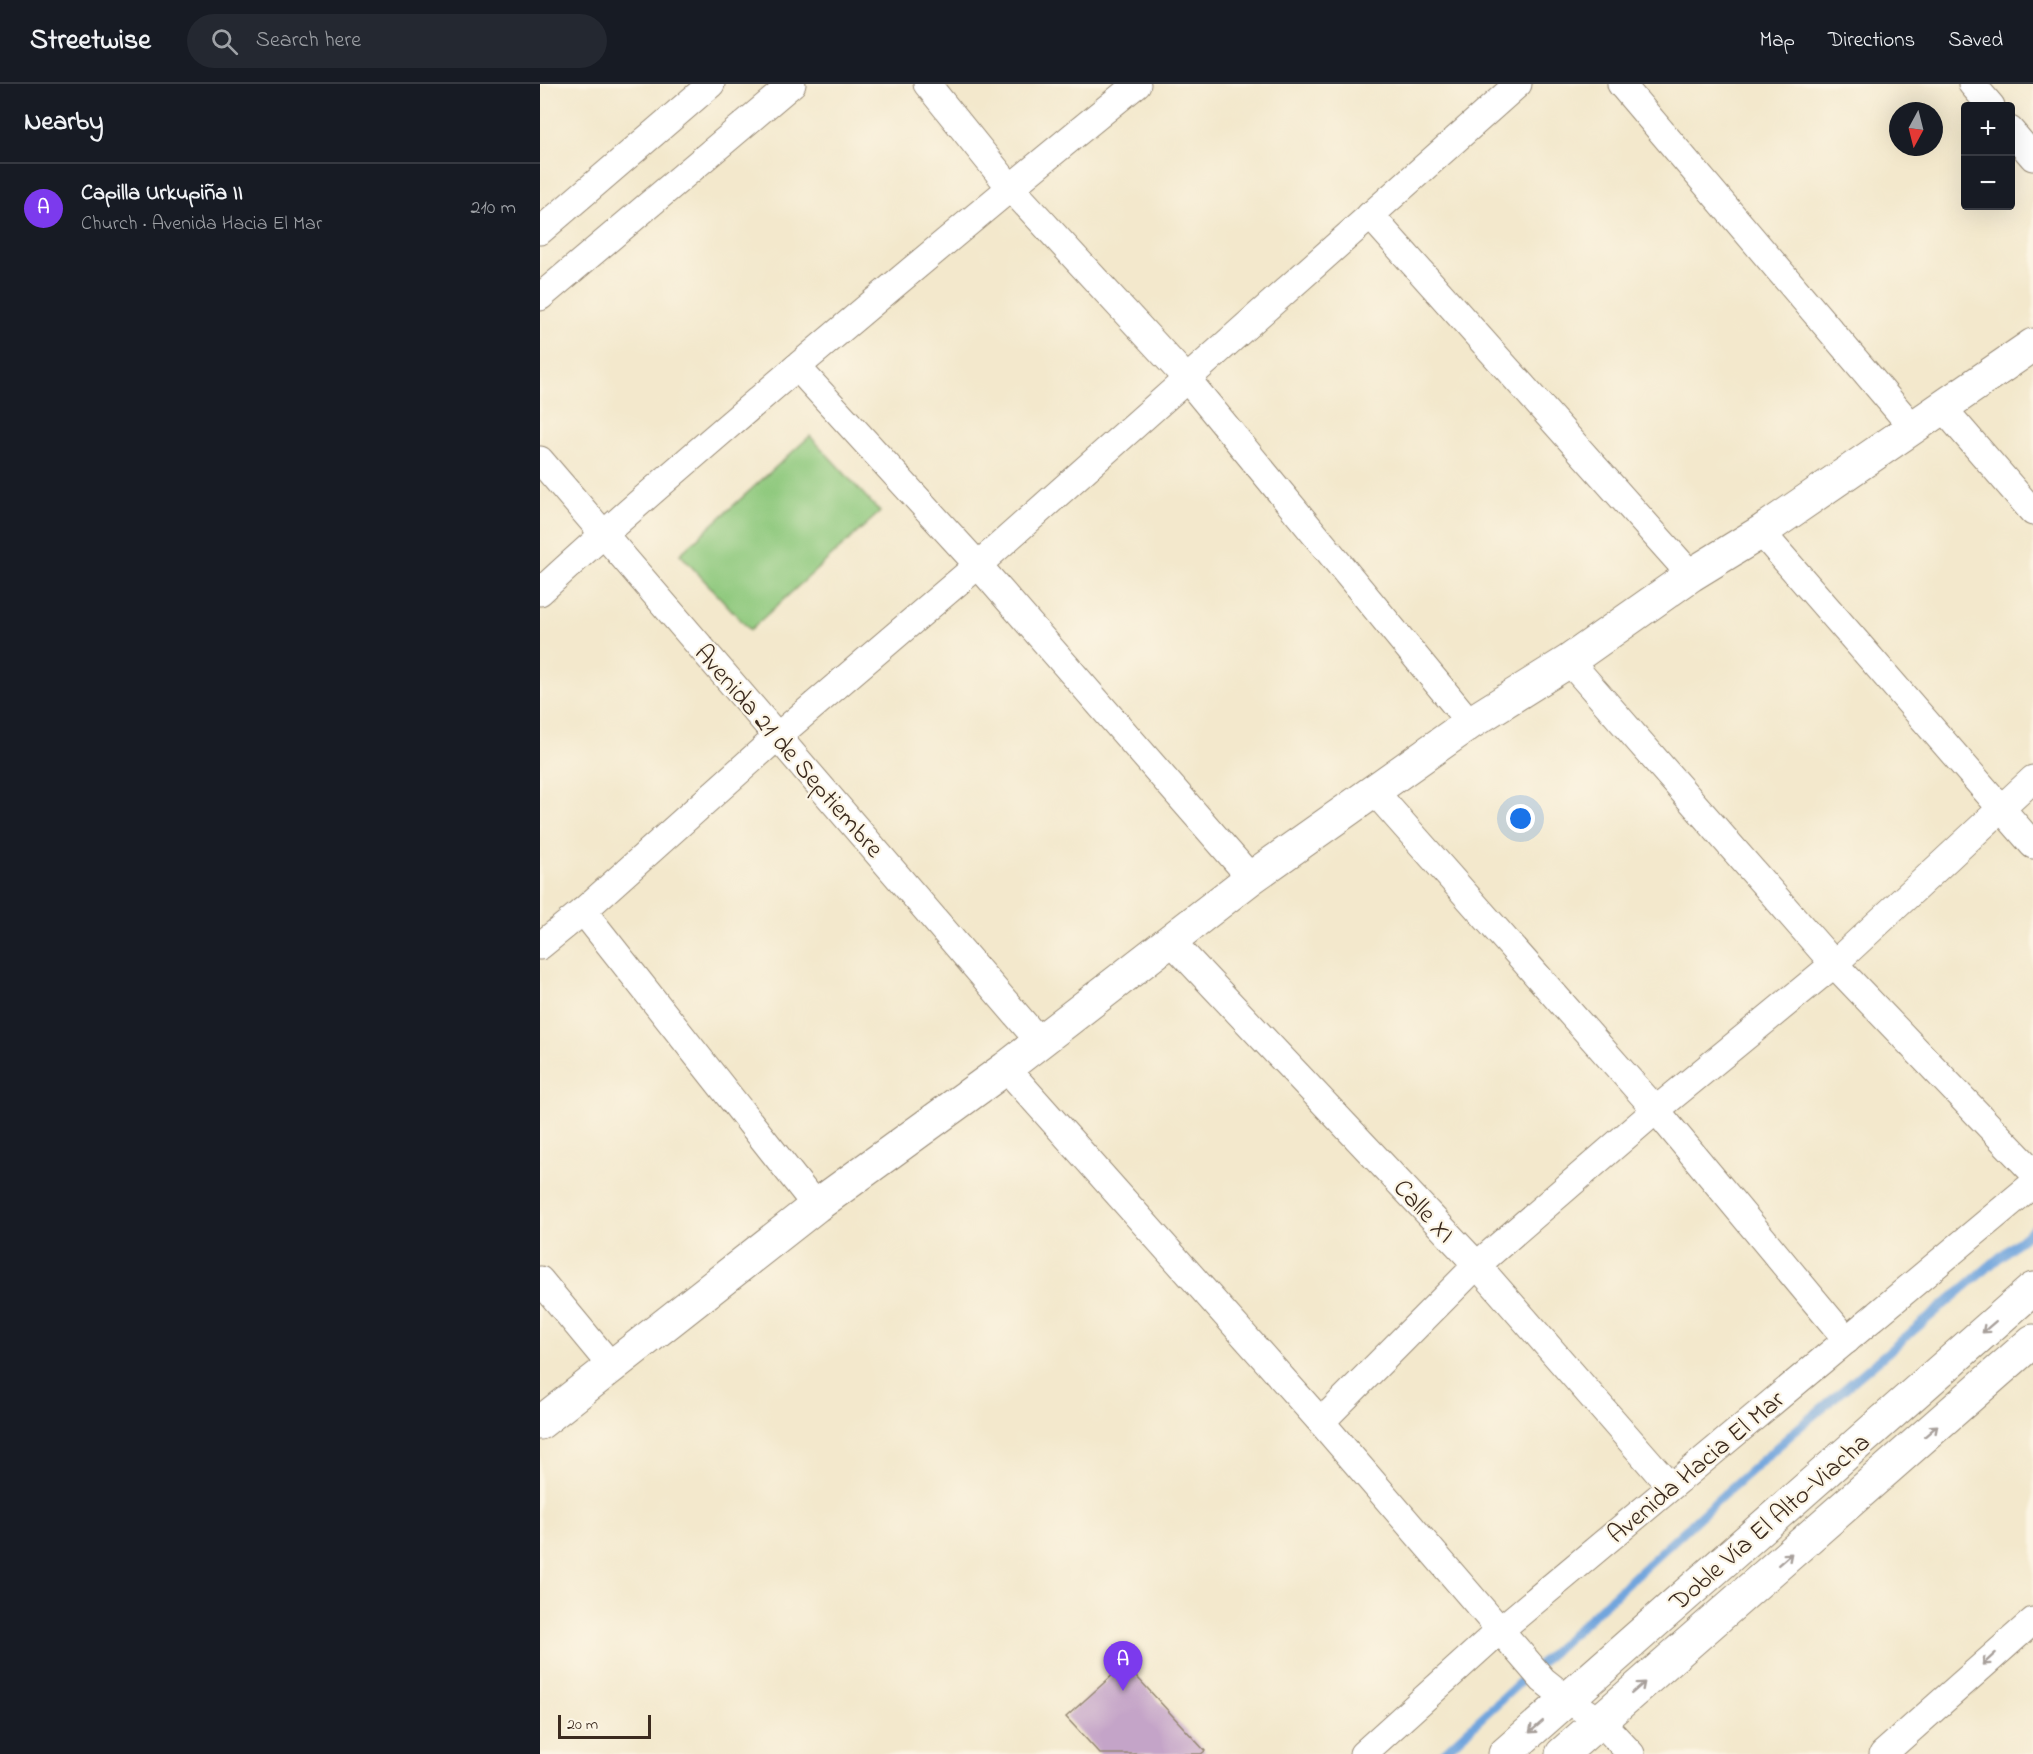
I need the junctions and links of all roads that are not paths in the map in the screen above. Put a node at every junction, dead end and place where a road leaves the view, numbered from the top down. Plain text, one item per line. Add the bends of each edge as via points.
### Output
1 (711, 84) edge
2 (792, 84) edge
3 (927, 84) edge
4 (1137, 84) edge
5 (1518, 84) edge
6 (1622, 84) edge
7 (1972, 84) edge
8 (1988, 102) edge
9 (2015, 136) edge
10 (2033, 157) edge
11 (1010, 187) junction
12 (1370, 215) junction
13 (540, 231) edge
14 (540, 297) edge
15 (2033, 345) edge
16 (797, 367) junction
17 (1187, 380) junction
18 (1942, 407) junction
19 (1912, 428) junction
20 (540, 460) edge
21 (2033, 512) edge
22 (604, 532) junction
23 (1761, 532) junction
24 (978, 565) junction
25 (1691, 575) junction
26 (540, 592) edge
27 (1569, 662) junction
28 (1470, 723) junction
29 (778, 736) junction
30 (2033, 779) edge
31 (1374, 791) junction
32 (2001, 808) junction
33 (2033, 844) edge
34 (1251, 878) junction
35 (583, 911) junction
36 (1172, 941) junction
37 (540, 946) edge
38 (1834, 964) junction
39 (1039, 1041) junction
40 (1006, 1068) junction
41 (1656, 1110) junction
42 (2033, 1172) edge
43 (2033, 1184) edge
44 (816, 1206) junction
45 (1477, 1265) junction
46 (540, 1280) edge
47 (2033, 1289) edge
48 (1847, 1340) junction
49 (2033, 1341) edge
50 (612, 1367) junction
51 (1320, 1422) junction
52 (540, 1424) edge
53 (1670, 1486) junction
54 (2033, 1621) edge
55 (1500, 1630) junction
56 (1555, 1690) junction
57 (1600, 1721) junction
58 (1363, 1754) edge
59 (1504, 1754) edge
60 (1562, 1754) edge
61 (1631, 1754) edge
62 (1883, 1754) edge

1 - 13 street
2 - 14 street
3 - 11 street
4 - 11 street
5 - 12 street
6 - 19 street
7 - 8 street
9 - 10 street
11 - 16 street
11 - 17 street
12 - 17 street
12 - 25 street
15 - 18 main road
16 - 22 street
16 - 24 street
17 - 24 street
17 - 28 street
18 - 19 main road
18 - 21 street
19 - 23 main road
20 - 22 street, Avenida 21 de Septiembre
22 - 26 street
22 - 29 street, Avenida 21 de Septiembre
23 - 25 main road
23 - 32 street
24 - 29 street
24 - 34 street
25 - 27 main road
27 - 28 main road
27 - 38 street
28 - 31 main road
29 - 35 street
29 - 39 street, Avenida 21 de Septiembre
30 - 32 street
31 - 34 main road
31 - 41 street
32 - 33 street
32 - 38 street
34 - 36 main road
35 - 37 street
35 - 44 street
36 - 39 main road
36 - 45 street, Calle XI
38 - 41 street
38 - 42 street
39 - 40 main road
40 - 44 main road
40 - 51 street
41 - 45 street
41 - 48 street
43 - 48 street, Avenida Hacia El Mar
44 - 50 main road
45 - 51 street
45 - 53 street, Calle XI
46 - 50 street
47 -> 56 main road, Doble Vía El Alto-Viacha
48 - 53 street, Avenida Hacia El Mar
57 -> 49 main road, Doble Vía El Alto-Viacha
50 - 52 main road
51 - 55 street
53 - 55 street, Avenida Hacia El Mar
54 -> 62 street
55 - 56 street
55 - 58 street, Avenida Hacia El Mar
56 - 57 street
56 -> 59 main road, Doble Vía El Alto-Viacha
57 - 60 main road, Doble Vía El Alto-Viacha
57 - 61 street

